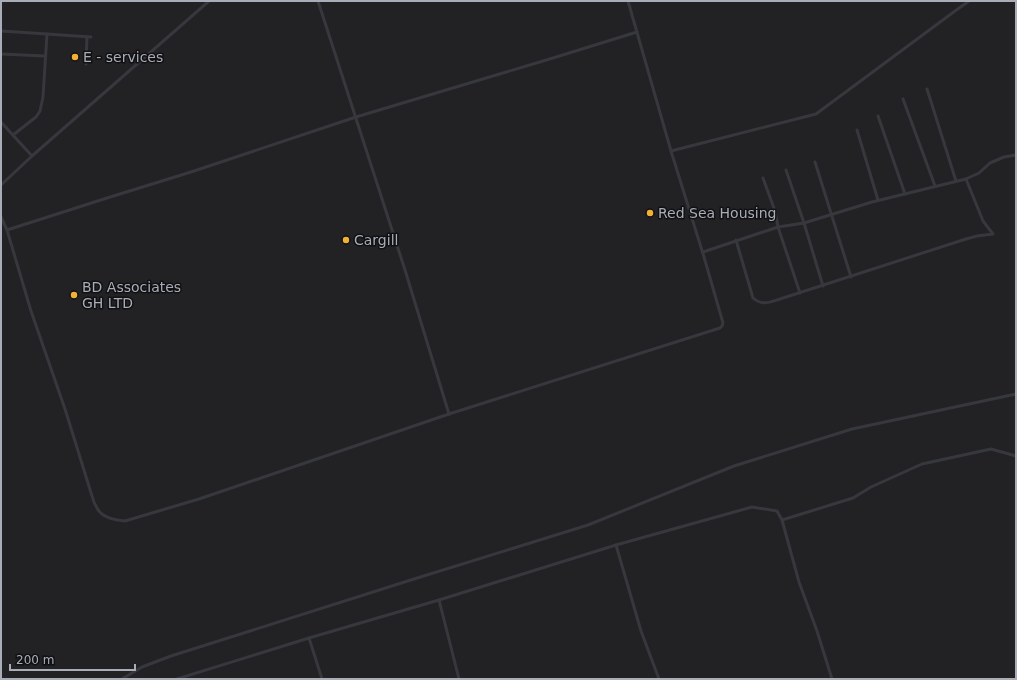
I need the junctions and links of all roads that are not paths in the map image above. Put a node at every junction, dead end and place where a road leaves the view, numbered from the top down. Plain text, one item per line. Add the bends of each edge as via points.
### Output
1 (209, 1) edge
2 (318, 1) edge
3 (628, 1) edge
4 (969, 1) edge
5 (1, 31) edge
6 (637, 32) junction
7 (47, 34) junction
8 (1, 54) edge
9 (45, 56) junction
10 (86, 64) dead end
11 (927, 89) dead end
12 (903, 99) dead end
13 (356, 116) junction
14 (878, 116) dead end
15 (1, 122) edge
16 (857, 130) dead end
17 (12, 135) junction
18 (671, 151) junction
19 (1016, 155) edge
20 (32, 156) junction
21 (815, 162) dead end
22 (786, 170) dead end
23 (763, 178) dead end
24 (966, 179) junction
25 (956, 181) junction
26 (1, 185) edge
27 (935, 186) junction
28 (905, 194) junction
29 (878, 200) junction
30 (831, 215) junction
31 (1, 217) edge
32 (804, 223) junction
33 (778, 227) junction
34 (7, 230) junction
35 (736, 240) junction
36 (703, 252) junction
37 (851, 277) junction
38 (823, 286) junction
39 (800, 293) junction
40 (1016, 394) edge
41 (449, 414) junction
42 (1016, 456) edge
43 (782, 520) junction
44 (616, 545) junction
45 (439, 600) junction
46 (309, 638) junction
47 (122, 679) edge
48 (177, 679) edge
49 (322, 679) edge
50 (459, 679) edge
51 (659, 679) edge
52 (832, 679) edge

1 - 20 street
2 - 13 street
3 - 6 street
4 - 18 street via 816,114
5 - 7 street
6 - 13 street
6 - 18 street
7 - 9 street
7 - 10 street via 89,37
8 - 9 street
9 - 17 street via 40,111
11 - 25 street
12 - 27 street
13 - 34 street
13 - 41 street
14 - 28 street
15 - 17 street
16 - 29 street
17 - 20 street
18 - 36 street
19 - 24 street via 990,163 979,174
20 - 26 street
21 - 30 street
22 - 32 street
23 - 33 street
24 - 25 street
24 - 37 street via 983,221 993,234 977,236
25 - 27 street
27 - 28 street
28 - 29 street
29 - 30 street
30 - 32 street
30 - 37 street
31 - 34 street
32 - 33 street
32 - 38 street
33 - 35 street
33 - 39 street
34 - 41 street via 97,510 114,520 125,521 199,499
35 - 36 street
35 - 39 street via 753,298 758,302 767,303
36 - 41 street via 723,323 720,328
37 - 38 street
38 - 39 street
40 - 47 street via 852,430 734,466 588,525 171,656 142,667
42 - 43 street via 991,449 922,464 853,498
43 - 44 street via 777,512 752,507
43 - 52 street via 799,582
44 - 45 street
44 - 51 street via 641,631
45 - 46 street
45 - 50 street
46 - 48 street
46 - 49 street

